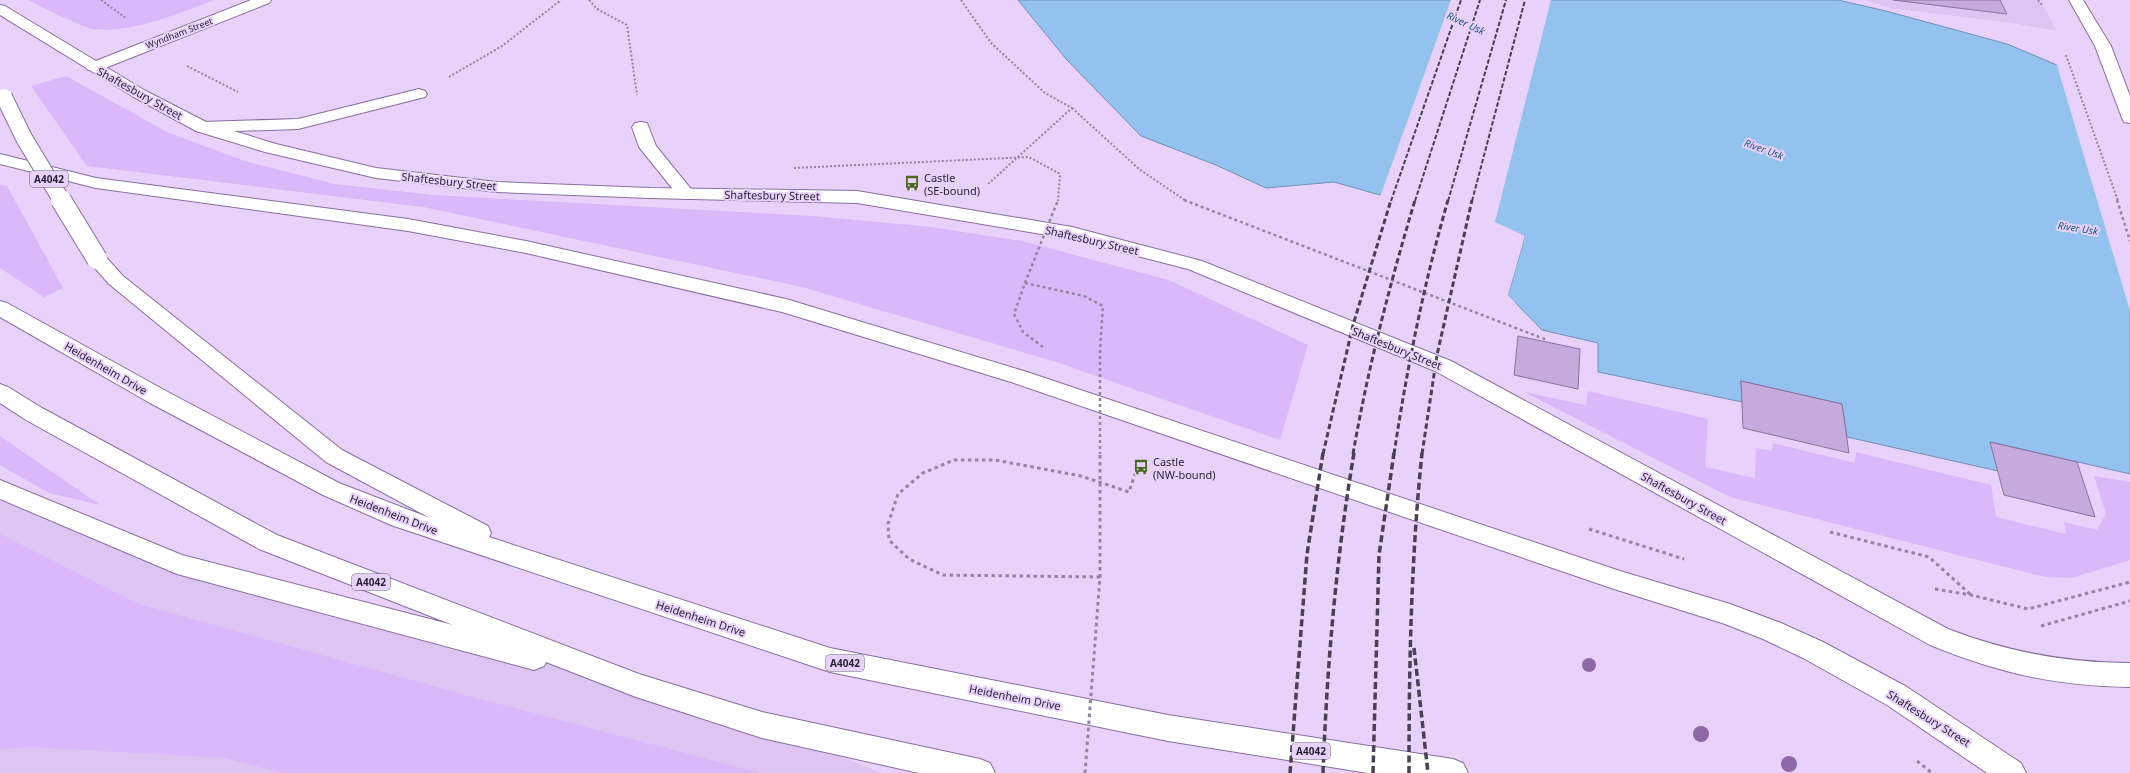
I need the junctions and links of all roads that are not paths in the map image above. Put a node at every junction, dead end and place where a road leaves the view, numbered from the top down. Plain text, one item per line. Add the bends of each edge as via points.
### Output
1 (264, 0) edge
2 (2076, 0) edge
3 (0, 9) edge
4 (94, 67) junction
5 (2, 94) edge
6 (419, 94) road end
7 (2130, 118) edge
8 (202, 127) junction
9 (641, 127) road end
10 (0, 159) edge
11 (686, 194) junction
12 (0, 308) edge
13 (0, 392) edge
14 (0, 489) edge
15 (531, 561) junction
16 (2130, 675) edge
17 (636, 685) junction
18 (980, 773) edge
19 (1453, 773) edge
20 (2011, 773) edge

1 - 4 main road, Wyndham Street
2 - 7 main road via 2103,46
3 - 4 main road, Shaftesbury Street
4 - 8 main road, Shaftesbury Street
5 - 15 main road, A4042, bridge via 24,138 98,259 116,280 334,456
6 - 8 main road via 298,124
8 - 11 main road, Shaftesbury Street via 271,148 376,173 497,187
9 - 11 main road via 648,147
10 - 20 main road, Shaftesbury Street via 96,183 408,225 526,248 786,306 1019,377 1772,631 1813,650 1897,696
11 - 16 main road, Shaftesbury Street via 856,197 1072,233 1195,265 1443,366 1939,637 1978,653 2058,673
12 - 15 main road, Heidenheim Drive / A4042 via 158,398 331,489 400,518
13 - 17 main road, A4042 via 34,414 268,542
14 - 17 main road, A4042 via 177,564
15 - 19 main road, Heidenheim Drive / A4042 via 830,660 1168,728
17 - 18 main road, A4042 via 762,725

